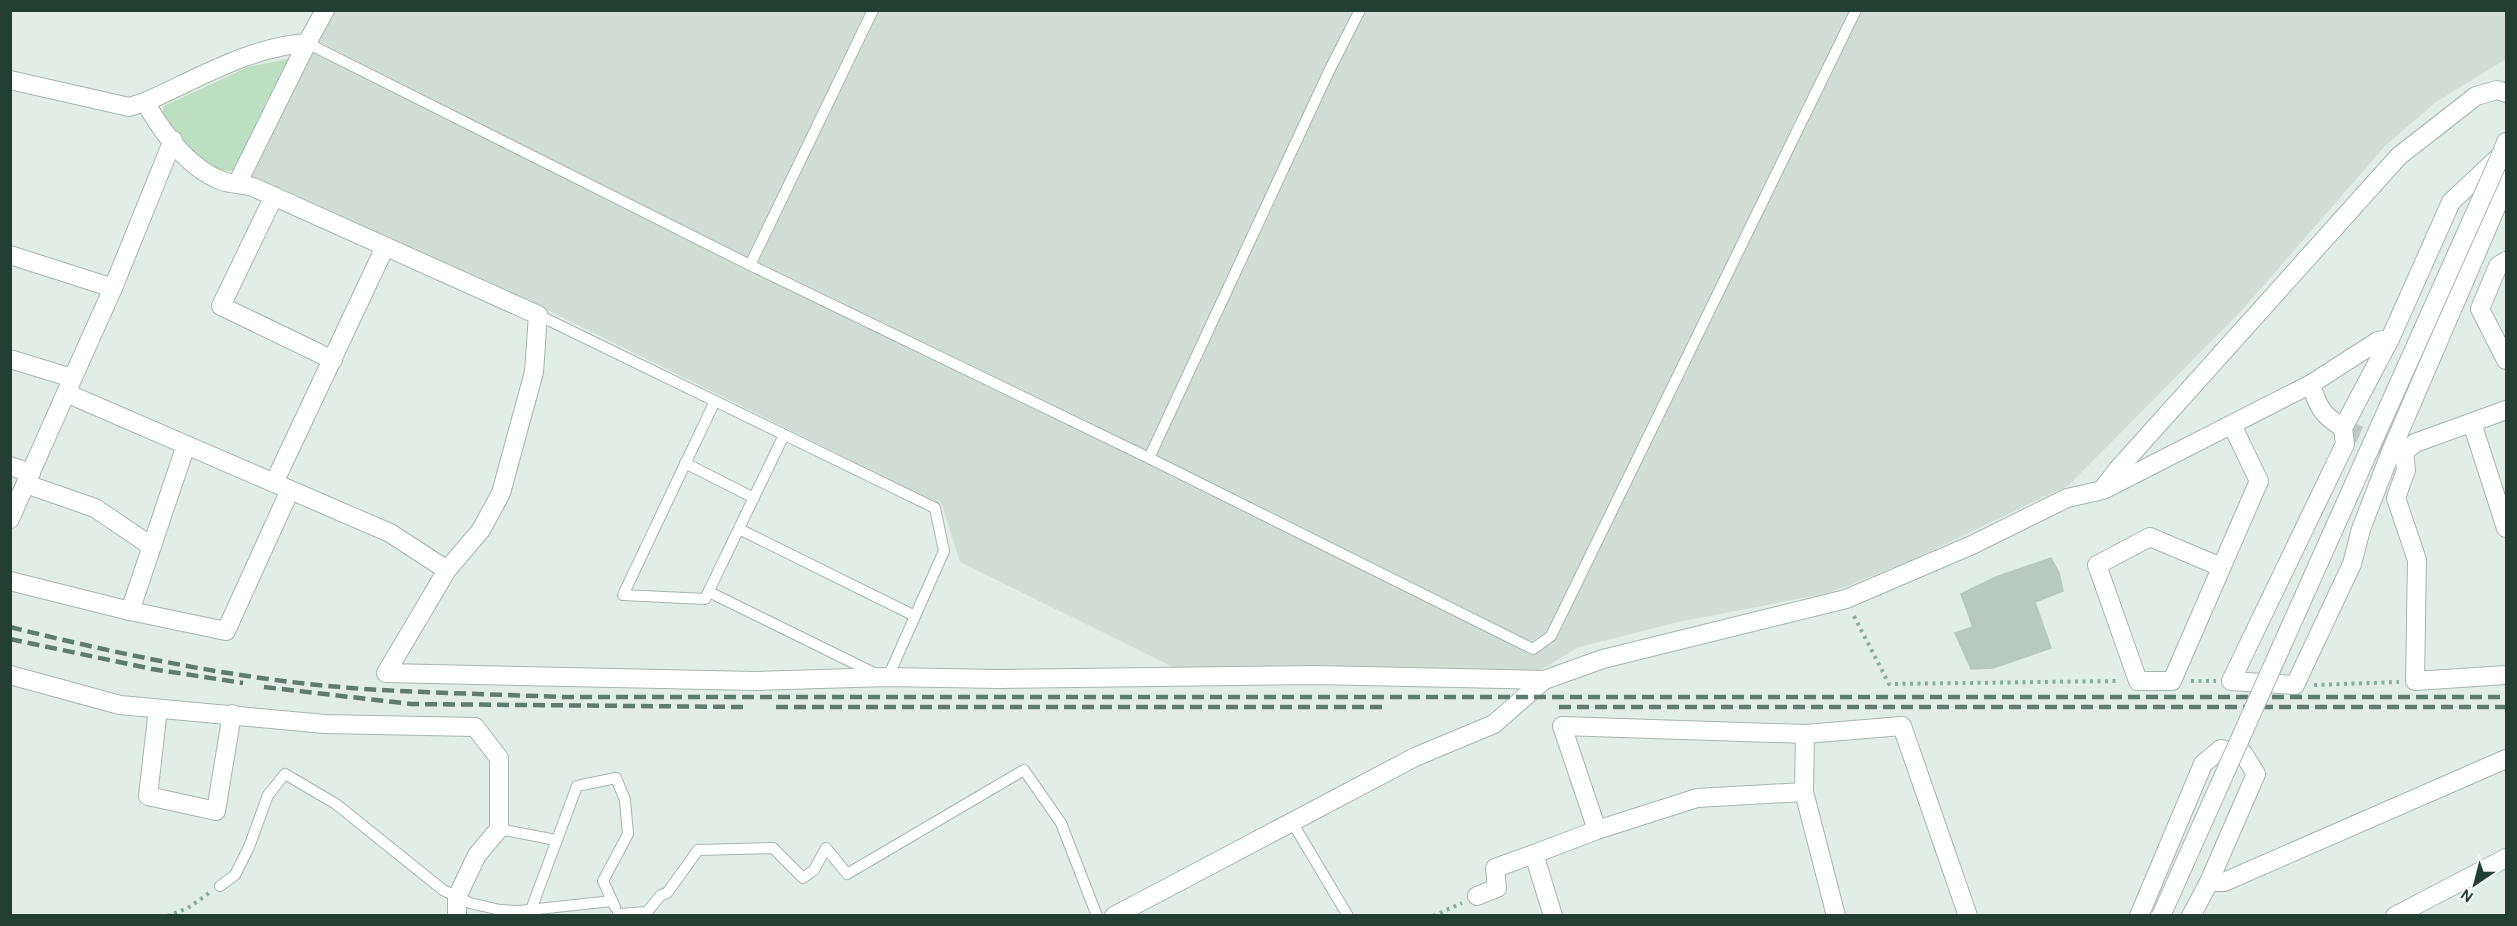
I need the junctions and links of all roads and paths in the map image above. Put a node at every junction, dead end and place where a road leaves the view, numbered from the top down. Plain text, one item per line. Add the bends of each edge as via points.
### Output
1 (324, 10) edge
2 (873, 10) edge
3 (1360, 10) edge
4 (1856, 10) edge
5 (307, 43) junction
6 (10, 80) edge
7 (2506, 93) edge
8 (144, 102) junction
9 (173, 140) junction
10 (2504, 149) edge
11 (238, 182) junction
12 (274, 196) junction
13 (385, 248) junction
14 (10, 255) edge
15 (2506, 261) edge
16 (750, 265) junction
17 (113, 288) junction
18 (538, 315) junction
19 (2500, 332) edge
20 (2390, 339) junction
21 (10, 359) edge
22 (333, 360) junction
23 (2506, 360) edge
24 (2311, 384) junction
25 (69, 386) junction
26 (715, 401) junction
27 (2506, 410) edge
28 (2472, 423) junction
29 (2232, 425) junction
30 (2343, 428) junction
31 (784, 435) junction
32 (186, 445) junction
33 (2398, 450) junction
34 (1149, 458) junction
35 (685, 463) junction
36 (10, 466) edge
37 (28, 479) junction
38 (282, 487) junction
39 (2103, 490) junction
40 (754, 498) junction
41 (10, 519) edge
42 (2506, 528) edge
43 (739, 529) junction
44 (152, 546) junction
45 (2221, 567) junction
46 (447, 570) junction
47 (10, 581) edge
48 (709, 592) junction
49 (1846, 599) junction
50 (129, 611) junction
51 (915, 616) junction
52 (10, 675) edge
53 (2506, 675) edge
54 (885, 677) junction
55 (1544, 680) junction
56 (2138, 681) junction
57 (2172, 681) junction
58 (2231, 681) junction
59 (2415, 681) junction
60 (2295, 685) junction
61 (158, 709) junction
62 (232, 714) junction
63 (1805, 734) junction
64 (2506, 759) edge
65 (1804, 792) junction
66 (1292, 822) junction
67 (499, 829) junction
68 (1597, 830) junction
69 (556, 840) junction
70 (1534, 854) junction
71 (2506, 858) edge
72 (2210, 882) junction
73 (220, 886) joint
74 (1477, 896) joint
75 (457, 897) junction
76 (612, 901) junction
77 (532, 908) junction
78 (167, 915) edge
79 (457, 915) edge
80 (618, 915) edge
81 (1097, 915) edge
82 (1114, 915) edge
83 (1348, 915) edge
84 (1433, 915) edge
85 (1553, 915) edge
86 (1836, 915) edge
87 (1968, 915) edge
88 (2139, 915) edge
89 (2161, 915) edge
90 (2191, 915) edge
91 (2395, 915) edge

1 - 5 street
2 - 16 lane
3 - 34 lane
4 - 34 lane via 1551,636 1533,649
5 - 8 street via 288,44 243,58
5 - 11 street
5 - 16 lane
6 - 8 street via 129,107
7 - 39 street via 2496,90 2476,96 2399,156
8 - 9 street
9 - 11 street via 188,160 222,181
9 - 17 street
10 - 20 street via 2451,202
10 - 33 street via 2498,204
10 - 89 street, bridge
11 - 12 street
12 - 13 street
12 - 22 street via 220,306
13 - 18 street
13 - 22 street
14 - 17 street
15 - 19 street via 2498,266 2480,309
16 - 34 lane
17 - 25 street
18 - 26 lane
18 - 46 street via 534,372 501,493 481,530
19 - 23 street
20 - 24 street via 2378,341
20 - 30 street
21 - 25 street
22 - 38 street
24 - 29 street
24 - 30 street via 2317,405
25 - 32 street
25 - 37 street
26 - 31 lane
26 - 35 lane
27 - 28 street
28 - 33 street
28 - 42 street
29 - 39 street
29 - 45 street via 2259,481
30 - 58 street via 2345,444
31 - 40 lane
31 - 51 lane via 935,508 944,552
32 - 38 street
32 - 44 street
33 - 59 street via 2406,470 2396,498 2418,560
33 - 60 street via 2361,529 2352,564
35 - 40 lane
35 - 48 lane via 623,595 705,599
36 - 37 street
37 - 41 street
37 - 44 street via 96,508
38 - 46 street via 390,533
38 - 50 street via 226,631
39 - 49 street via 2067,498
40 - 43 lane
43 - 48 lane
43 - 51 lane
44 - 50 street
45 - 56 street via 2150,537 2097,565
45 - 57 street
46 - 54 street via 386,674 755,681
47 - 50 street
48 - 54 lane
49 - 55 street via 1603,659
49 - 56 path via 1889,684
51 - 54 lane
52 - 61 street via 120,705
53 - 59 street
54 - 55 street via 1316,675
55 - 66 street via 1494,724 1415,757
56 - 57 street
57 - 58 path
58 - 60 street
59 - 60 path
61 - 62 street
61 - 62 street via 148,796 216,811
62 - 67 street via 325,724 475,727 499,758
63 - 65 street
63 - 68 street via 1562,726
63 - 87 street via 1902,726
64 - 72 street via 2224,882
65 - 68 street via 1697,798
65 - 86 street
66 - 82 street
66 - 83 lane
67 - 69 lane
67 - 75 street via 477,855
68 - 70 street
69 - 76 lane via 577,786 616,778 625,800 628,834 603,881
69 - 77 lane
70 - 74 street via 1495,868 1497,888
70 - 85 street
71 - 91 street
72 - 88 street via 2256,774 2242,753 2221,749 2203,764
72 - 90 street
73 - 75 lane via 235,875 268,795 285,774 336,804
73 - 78 path via 188,908
74 - 84 path
75 - 77 lane via 500,910
75 - 79 street
76 - 77 lane
76 - 80 lane
80 - 81 lane via 647,912 667,893 698,850 772,848 802,878 814,870 826,848 847,874 1024,770 1060,823

